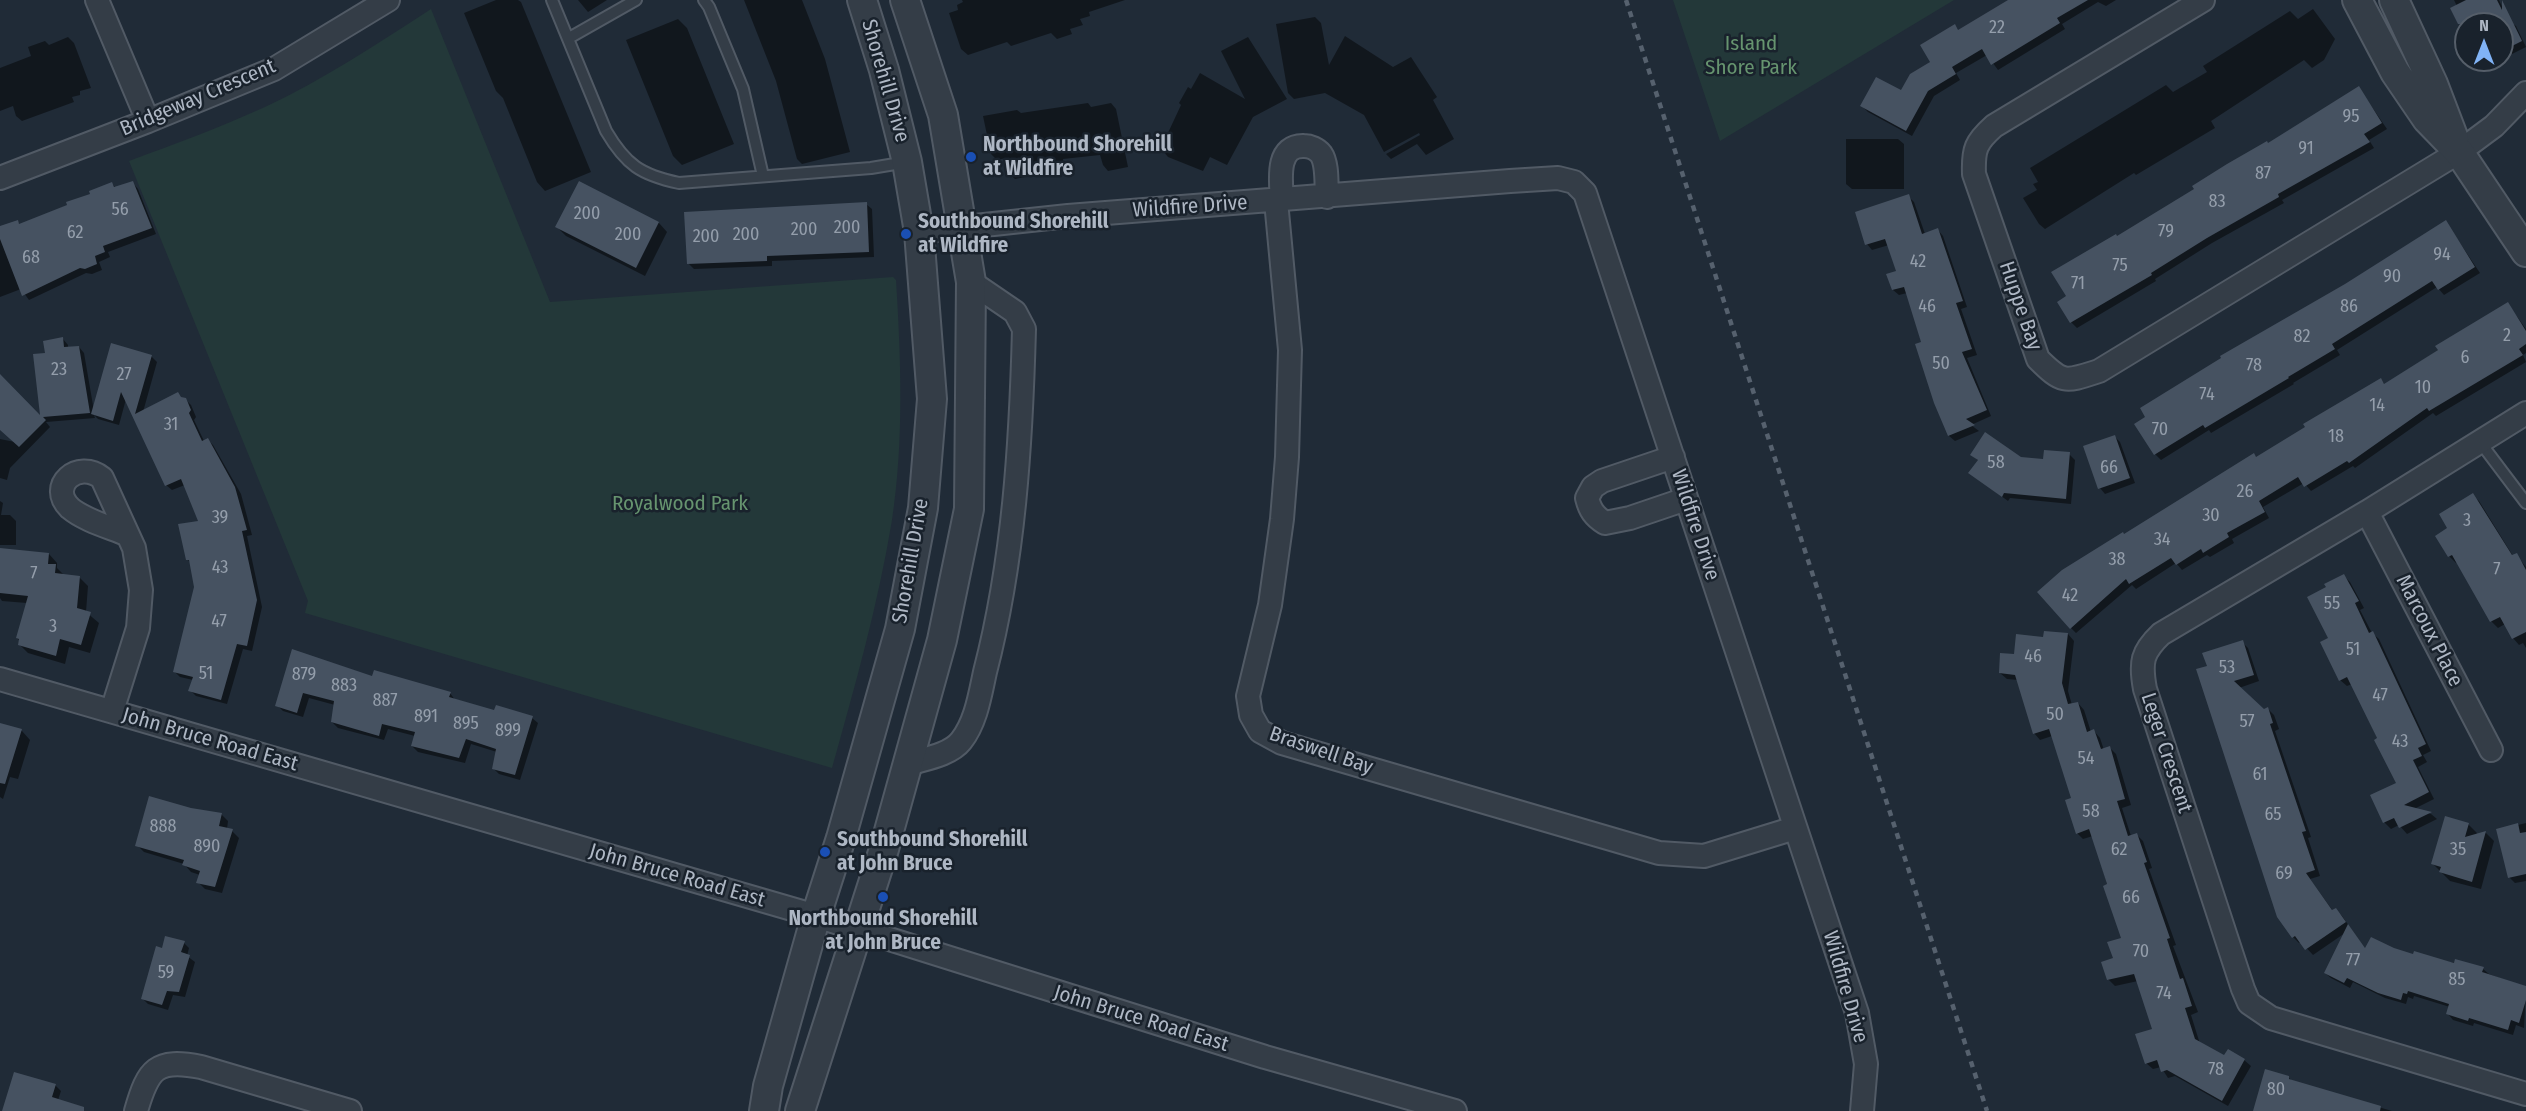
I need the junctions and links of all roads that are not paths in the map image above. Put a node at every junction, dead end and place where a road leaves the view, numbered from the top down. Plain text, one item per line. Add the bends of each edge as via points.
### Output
1 (97, 0) edge
2 (388, 0) edge
3 (552, 0) edge
4 (636, 0) edge
5 (704, 0) edge
6 (862, 0) edge
7 (905, 0) edge
8 (2203, 0) edge
9 (2357, 0) edge
10 (2394, 0) edge
11 (569, 38) junction
12 (2526, 93) edge
13 (148, 121) junction
14 (2459, 152) junction
15 (907, 162) junction
16 (763, 176) junction
17 (0, 178) edge
18 (1327, 197) junction
19 (1279, 200) junction
20 (962, 225) junction
21 (919, 232) junction
22 (2526, 252) edge
23 (971, 282) junction
24 (2526, 413) edge
25 (2480, 441) junction
26 (1673, 457) junction
27 (1686, 500) junction
28 (2526, 503) edge
29 (2367, 512) junction
30 (126, 534) dead end
31 (0, 679) edge
32 (112, 711) junction
33 (2491, 750) dead end
34 (908, 764) junction
35 (1795, 828) junction
36 (816, 916) junction
37 (857, 930) junction
38 (2526, 1094) edge
39 (136, 1111) edge
40 (350, 1111) edge
41 (764, 1111) edge
42 (801, 1111) edge
43 (1455, 1111) edge
44 (1862, 1111) edge

1 - 13 street
2 - 13 street, Bridgeway Crescent via 274,69
3 - 11 lane
4 - 11 lane
5 - 16 lane via 743,89
6 - 15 street, Shorehill Drive
7 - 20 street, Shorehill Drive via 942,116
8 - 14 street, Huppe Bay via 1994,126 1981,138 1973,154 1974,174 2038,359 2056,377 2074,379 2098,371
9 - 14 street via 2402,82 2427,119
10 - 14 street
11 - 16 lane via 606,131 633,166 655,178 679,183
12 - 14 street, Huppe Bay via 2494,126
13 - 17 street, Bridgeway Crescent
14 - 22 street
15 - 16 lane
15 - 21 street, Shorehill Drive
18 - 19 street, Wildfire Drive
18 - 19 street via 1320,154 1312,147 1301,146 1284,157
18 - 26 street, Wildfire Drive via 1558,178 1574,182 1585,193
19 - 20 street, Wildfire Drive
19 - 35 street, Braswell Bay via 1290,350 1287,457 1270,605 1248,696 1251,715 1260,731 1282,743 1659,853 1704,856
20 - 21 street, Wildfire Drive
20 - 23 street, Shorehill Drive
21 - 36 street, Shorehill Drive via 932,399 922,507 900,629 842,838
23 - 34 street, Shorehill Drive via 969,509 942,640
23 - 34 street via 1015,312 1024,329 1018,478 1004,584 973,720 961,742 936,756
24 - 25 street, Leger Crescent
25 - 28 lane
25 - 29 street, Leger Crescent
26 - 27 street, Wildfire Drive
26 - 27 street via 1602,481 1587,498 1589,508 1605,523
27 - 35 street, Wildfire Drive
29 - 33 street, Marcoux Place
29 - 38 street, Leger Crescent via 2161,634 2148,646 2142,659 2145,689 2249,1003 2271,1018
30 - 32 street via 138,563 141,608
31 - 32 street, John Bruce Road East
32 - 36 street, John Bruce Road East
34 - 37 street, Shorehill Drive
35 - 44 street, Wildfire Drive via 1857,1012 1866,1064
36 - 37 street, John Bruce Road East
36 - 41 street, Shorehill Drive
37 - 42 street, Shorehill Drive
37 - 43 street, John Bruce Road East via 1265,1057
39 - 40 street via 145,1082 157,1069 177,1062

